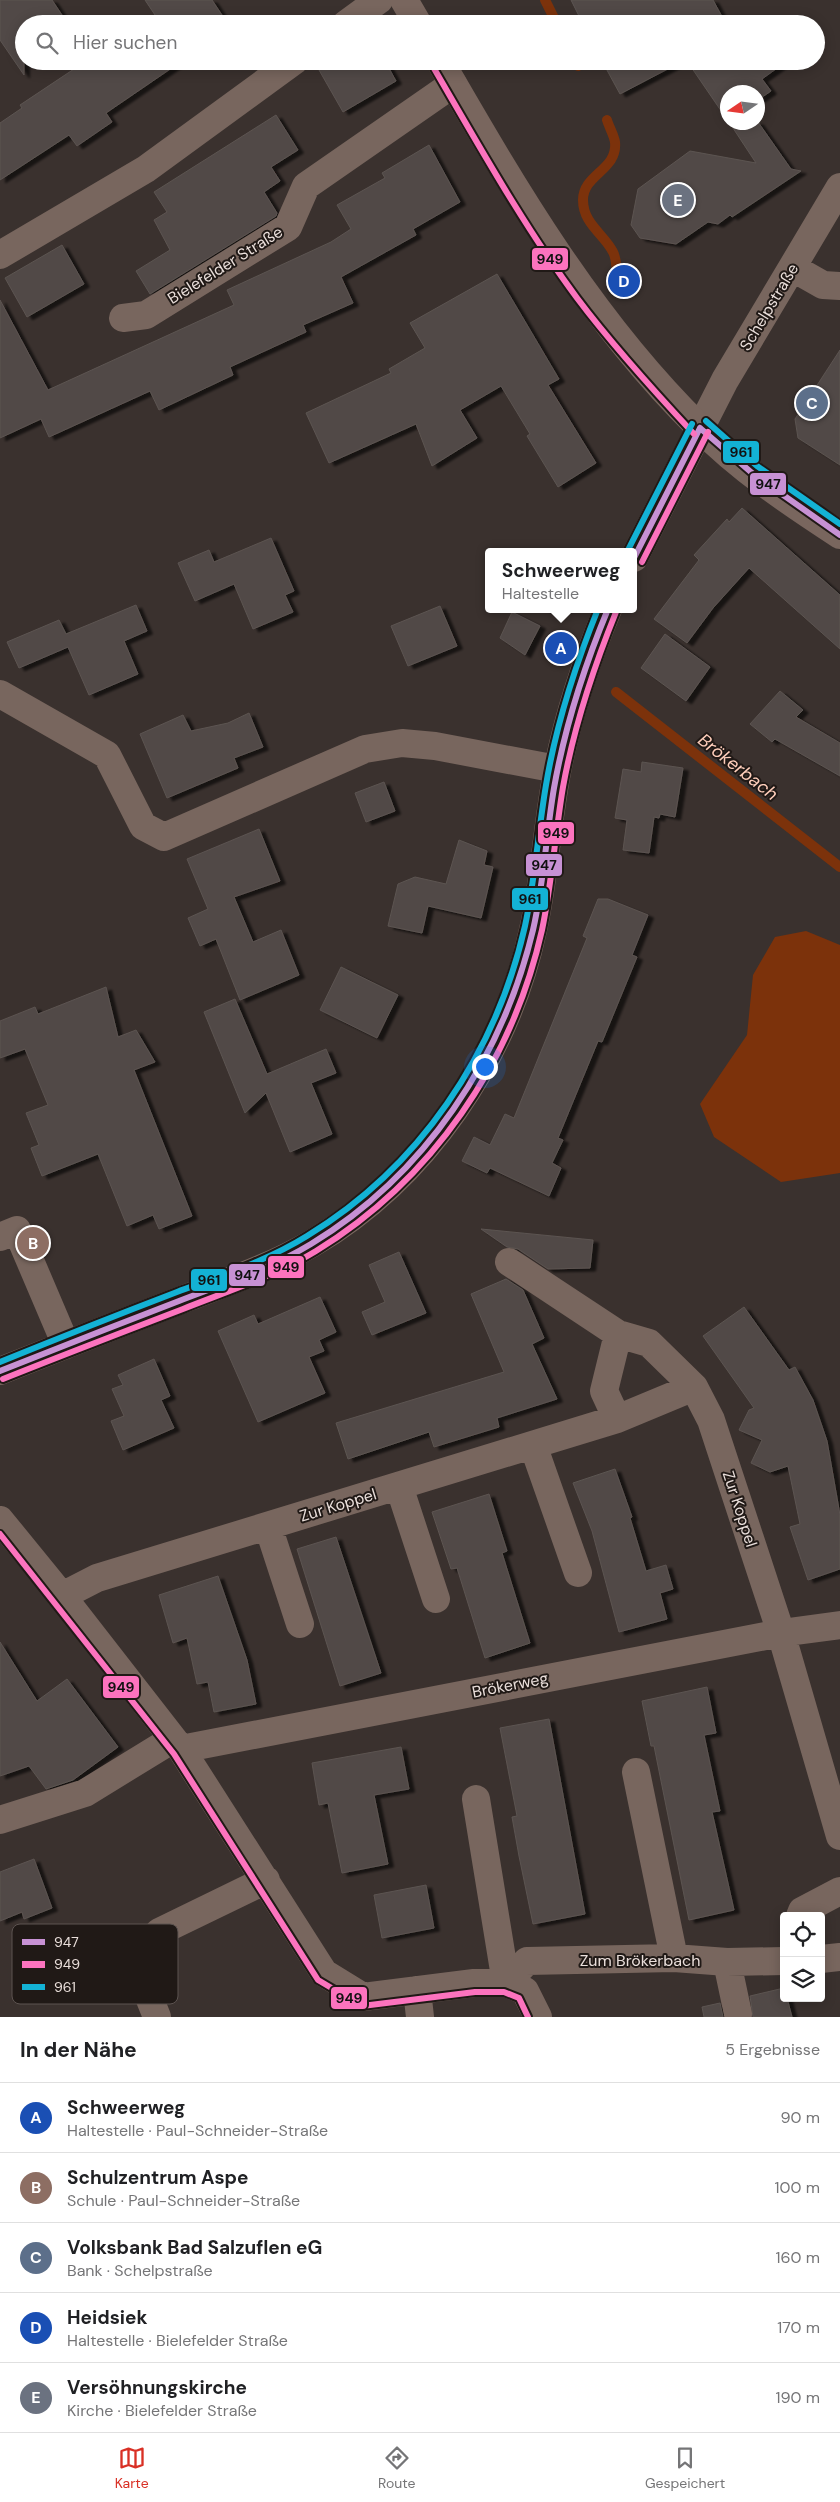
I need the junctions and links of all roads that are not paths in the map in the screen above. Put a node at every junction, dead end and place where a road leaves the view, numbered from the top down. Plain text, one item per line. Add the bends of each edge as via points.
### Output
1 (379, 0) edge
2 (404, 0) edge
3 (358, 15) edge
4 (413, 15) edge
5 (282, 70) edge
6 (446, 72) edge
7 (840, 187) edge
8 (0, 255) edge
9 (792, 268) junction
10 (840, 286) edge
11 (123, 318) dead end
12 (700, 428) junction
13 (840, 535) edge
14 (637, 552) edge
15 (606, 613) edge
16 (0, 694) edge
17 (558, 769) junction
18 (0, 1237) edge
19 (509, 1262) dead end
20 (618, 1334) junction
21 (66, 1345) junction
22 (0, 1371) edge
23 (694, 1387) junction
24 (617, 1419) junction
25 (533, 1444) junction
26 (400, 1486) junction
27 (0, 1520) edge
28 (268, 1526) junction
29 (578, 1573) dead end
30 (62, 1596) junction
31 (436, 1600) dead end
32 (300, 1624) dead end
33 (840, 1624) edge
34 (781, 1633) junction
35 (177, 1744) junction
36 (636, 1772) dead end
37 (476, 1799) dead end
38 (0, 1820) edge
39 (840, 1836) edge
40 (266, 1880) junction
41 (840, 1891) edge
42 (802, 1912) edge
43 (175, 1924) edge
44 (840, 1957) edge
45 (674, 1958) junction
46 (825, 1959) edge
47 (780, 1961) edge
48 (727, 1962) junction
49 (506, 1983) junction
50 (417, 1990) junction
51 (152, 2004) edge
52 (360, 2007) edge
53 (738, 2014) dead end
54 (157, 2017) edge
55 (420, 2017) edge
56 (538, 2017) edge

1 - 3 street
2 - 4 main road
5 - 8 street via 146,169
6 - 11 street, Bielefelder Straße via 306,186 288,227 146,315
6 - 12 main road, Bielefelder Straße via 496,158 606,323
7 - 9 street, Schelpstraße
9 - 10 street via 823,285
9 - 12 street, Schelpstraße
12 - 13 main road, Bielefelder Straße via 752,473
12 - 14 street, Schelpstraße
15 - 17 street via 580,680
16 - 17 street via 107,755 143,826 164,837 365,750 402,743
17 - 21 street via 534,929 518,989 493,1046 464,1098 431,1141 364,1205 311,1244 257,1270
18 - 21 street via 17,1230
19 - 20 street, Zur Koppel
20 - 23 street, Zur Koppel via 649,1343
20 - 24 street via 604,1391
21 - 22 street
23 - 24 street, Zur Koppel
23 - 34 street, Zur Koppel via 711,1420
24 - 25 street, Zur Koppel
25 - 26 street, Zur Koppel
25 - 29 street
26 - 28 street, Zur Koppel
26 - 31 street
27 - 30 street
28 - 30 street, Zur Koppel via 97,1578
28 - 32 street
30 - 35 street
33 - 34 street, Brökerweg
34 - 35 street, Brökerweg
34 - 39 street
35 - 38 street, Brökerweg via 84,1792
35 - 40 street
36 - 45 street
37 - 49 street
40 - 43 street
40 - 52 street via 324,1973
41 - 42 street
44 - 46 street
45 - 48 street, Zum Brökerbach
45 - 49 street, Zum Brökerbach via 527,1961
47 - 48 street, Zum Brökerbach
48 - 53 street
49 - 50 street
49 - 56 street via 525,1991
50 - 52 street
50 - 55 street
51 - 54 street

